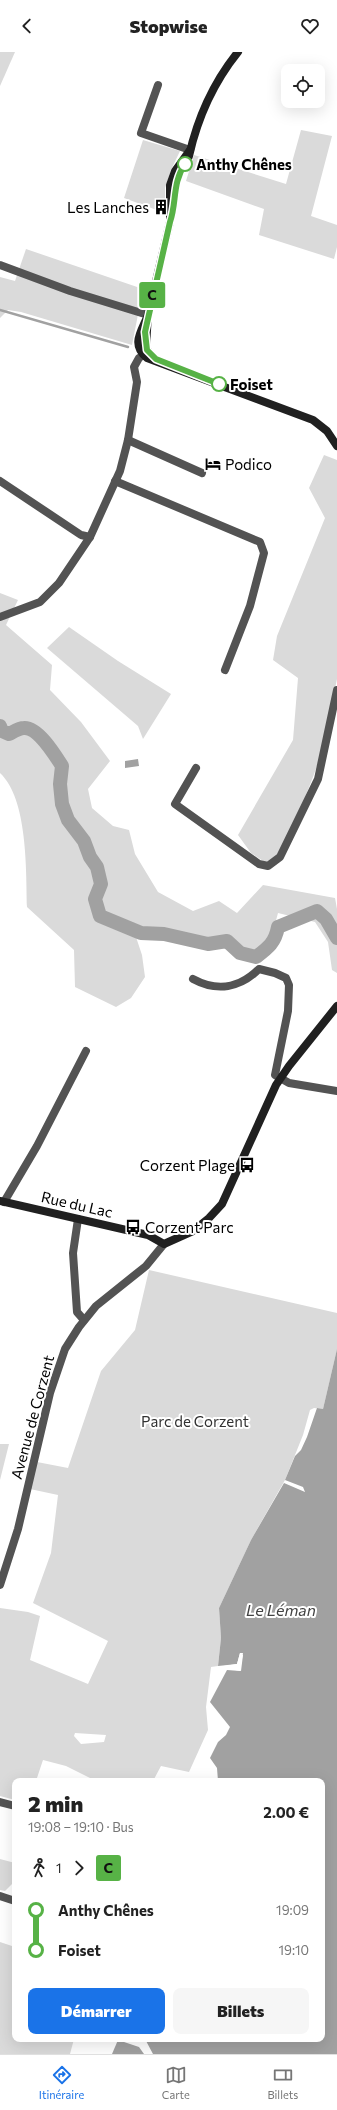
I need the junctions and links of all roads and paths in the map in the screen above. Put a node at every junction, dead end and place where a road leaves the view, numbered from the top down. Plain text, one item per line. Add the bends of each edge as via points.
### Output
1 (238, 52) edge
2 (158, 85) dead end
3 (190, 150) junction
4 (0, 265) edge
5 (148, 315) junction
6 (145, 353) junction
7 (128, 440) junction
8 (337, 446) edge
9 (202, 473) dead end
10 (0, 481) edge
11 (115, 481) junction
12 (90, 537) junction
13 (0, 617) edge
14 (225, 670) dead end
15 (337, 690) edge
16 (196, 768) dead end
17 (193, 980) dead end
18 (337, 1006) edge
19 (86, 1051) dead end
20 (280, 1079) junction
21 (337, 1091) edge
22 (2, 1202) edge
23 (78, 1219) junction
24 (164, 1244) junction
25 (84, 1320) junction
26 (0, 1586) edge
27 (0, 1802) edge
28 (12, 1805) edge
29 (0, 1896) edge
30 (12, 1900) edge

1 - 3 street via 210,93 199,118
2 - 3 street via 140,133
3 - 5 street via 176,182 175,206
4 - 5 street via 70,291
5 - 6 street via 138,338 138,346
6 - 7 street via 134,367 137,382
6 - 8 street via 154,362 313,420 327,431
7 - 9 street
7 - 11 street
10 - 12 street via 81,535
11 - 12 street
11 - 14 street via 260,542 264,553 250,606
12 - 13 street via 60,583 40,602
15 - 16 street via 318,779 276,862 268,866 259,864 175,804
17 - 20 street via 206,986 228,987 249,979 259,969 286,978 288,1011 275,1073
18 - 20 street
19 - 22 street via 31,1157
20 - 21 street via 289,1083
20 - 24 street via 266,1104 222,1204 194,1231
22 - 23 street, Rue du Lac
23 - 24 street, Rue du Lac via 152,1236
23 - 25 street via 74,1253 76,1303 78,1314
24 - 25 street, Avenue de Corzent via 146,1266 109,1294
25 - 26 street, Avenue de Corzent via 68,1343 60,1361 20,1522
27 - 28 street
29 - 30 street

